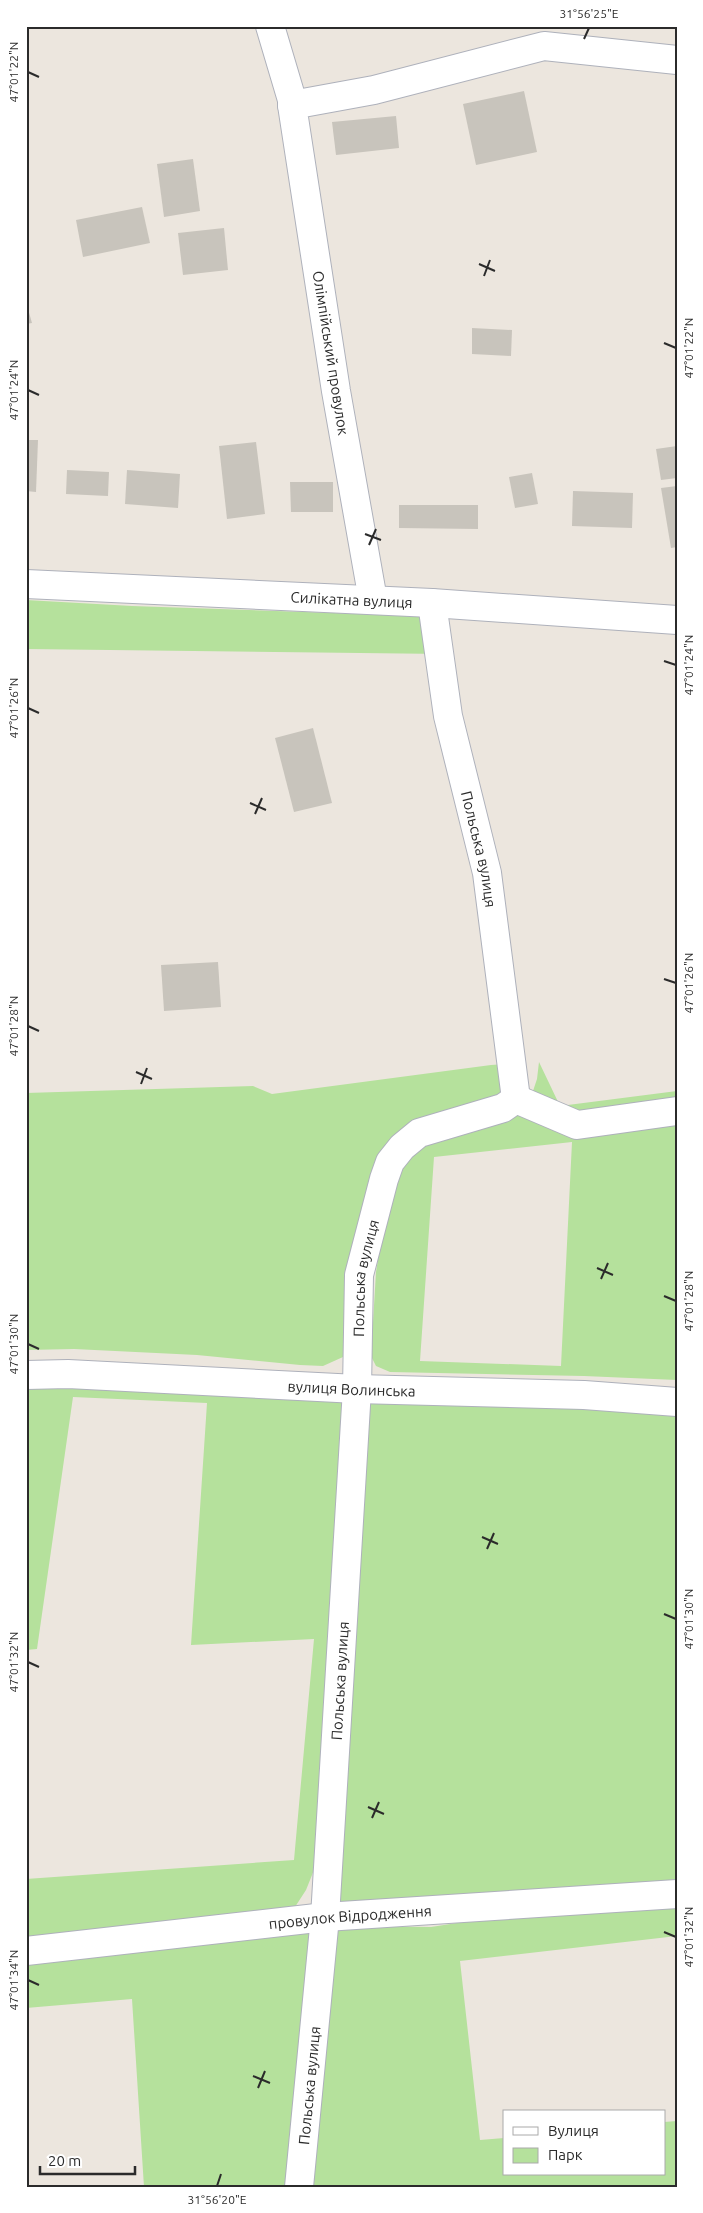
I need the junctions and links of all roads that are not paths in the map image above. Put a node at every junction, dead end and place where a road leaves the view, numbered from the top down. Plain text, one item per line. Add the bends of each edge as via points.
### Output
1 (270, 26) edge
2 (677, 60) edge
3 (292, 105) junction
4 (26, 584) edge
5 (373, 600) junction
6 (432, 603) junction
7 (677, 620) edge
8 (516, 1099) junction
9 (677, 1112) edge
10 (26, 1375) edge
11 (357, 1389) junction
12 (677, 1402) edge
13 (677, 1894) edge
14 (325, 1917) junction
15 (26, 1951) edge
16 (298, 2187) edge

1 - 3 street, Олімпійський провулок
2 - 3 street via 544,46 374,90
3 - 5 street, Олімпійський провулок via 336,391
4 - 5 street, Силікатна вулиця
5 - 6 street, Силікатна вулиця
6 - 7 street, Силікатна вулиця
6 - 8 street, Польська вулиця via 448,716 487,873
8 - 9 street via 577,1125
8 - 11 street, Польська вулиця via 503,1108 419,1133 390,1162 359,1275
10 - 11 street, вулиця Волинська via 68,1374
11 - 12 street, вулиця Волинська via 584,1395
11 - 14 street, Польська вулиця
13 - 14 street, провулок Відродження
14 - 15 street, провулок Відродження
14 - 16 street, Польська вулиця

